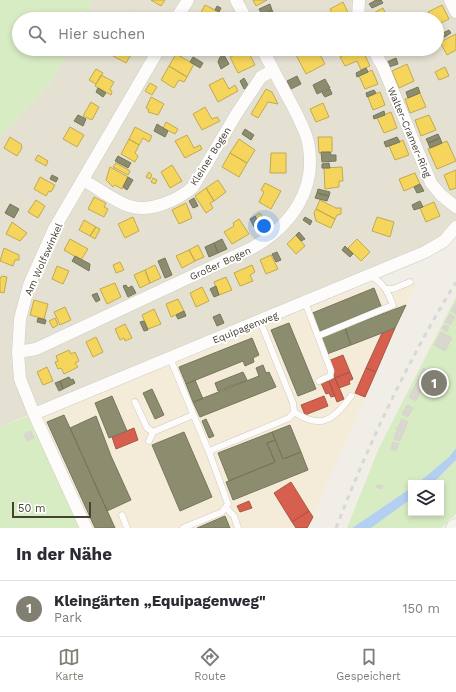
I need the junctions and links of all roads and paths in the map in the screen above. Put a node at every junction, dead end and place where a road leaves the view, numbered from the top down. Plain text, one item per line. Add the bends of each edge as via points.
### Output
1 (188, 0) edge
2 (236, 0) edge
3 (359, 0) edge
4 (180, 12) edge
5 (242, 12) edge
6 (358, 12) edge
7 (155, 56) edge
8 (266, 56) edge
9 (377, 56) edge
10 (273, 70) junction
11 (83, 180) junction
12 (456, 207) edge
13 (454, 230) edge
14 (369, 275) junction
15 (410, 282) dead end
16 (386, 289) junction
17 (305, 302) junction
18 (260, 321) junction
19 (318, 336) junction
20 (18, 352) junction
21 (170, 358) junction
22 (319, 381) dead end
23 (351, 396) dead end
24 (135, 402) dead end
25 (294, 412) junction
26 (34, 414) junction
27 (193, 415) junction
28 (153, 432) junction
29 (149, 441) dead end
30 (209, 452) junction
31 (226, 508) junction
32 (122, 515) dead end
33 (86, 528) edge
34 (127, 528) edge
35 (183, 528) edge
36 (238, 528) edge

1 - 4 street
2 - 5 street
3 - 6 street
7 - 11 street, Am Wolfswinkel
8 - 10 street, Großer Bogen
9 - 12 street, Walter-Cramer-Ring via 431,183
10 - 11 street, Kleiner Bogen via 261,77 193,187 186,192 153,207 130,206
10 - 20 street, Großer Bogen via 308,142 310,167 303,197 293,215 268,239 238,255 36,349
11 - 20 street, Am Wolfswinkel via 54,230 29,285 20,319
13 - 14 street, Equipagenweg via 435,248
14 - 16 lane
14 - 17 street, Equipagenweg
15 - 16 lane
16 - 19 lane via 393,305
17 - 18 street, Equipagenweg
17 - 19 lane
18 - 21 street, Equipagenweg
18 - 25 lane via 293,403
19 - 22 lane via 331,371 330,376
20 - 26 street, Am Wolfswinkel via 20,378
21 - 26 street, Equipagenweg
21 - 27 lane
23 - 25 lane via 342,410 317,423
24 - 28 lane via 147,428
25 - 30 lane via 289,418
26 - 33 street, Am Wolfswinkel
27 - 28 lane
27 - 30 lane
28 - 29 lane
30 - 31 lane via 228,504
31 - 35 lane
31 - 36 lane via 234,516
32 - 34 lane

